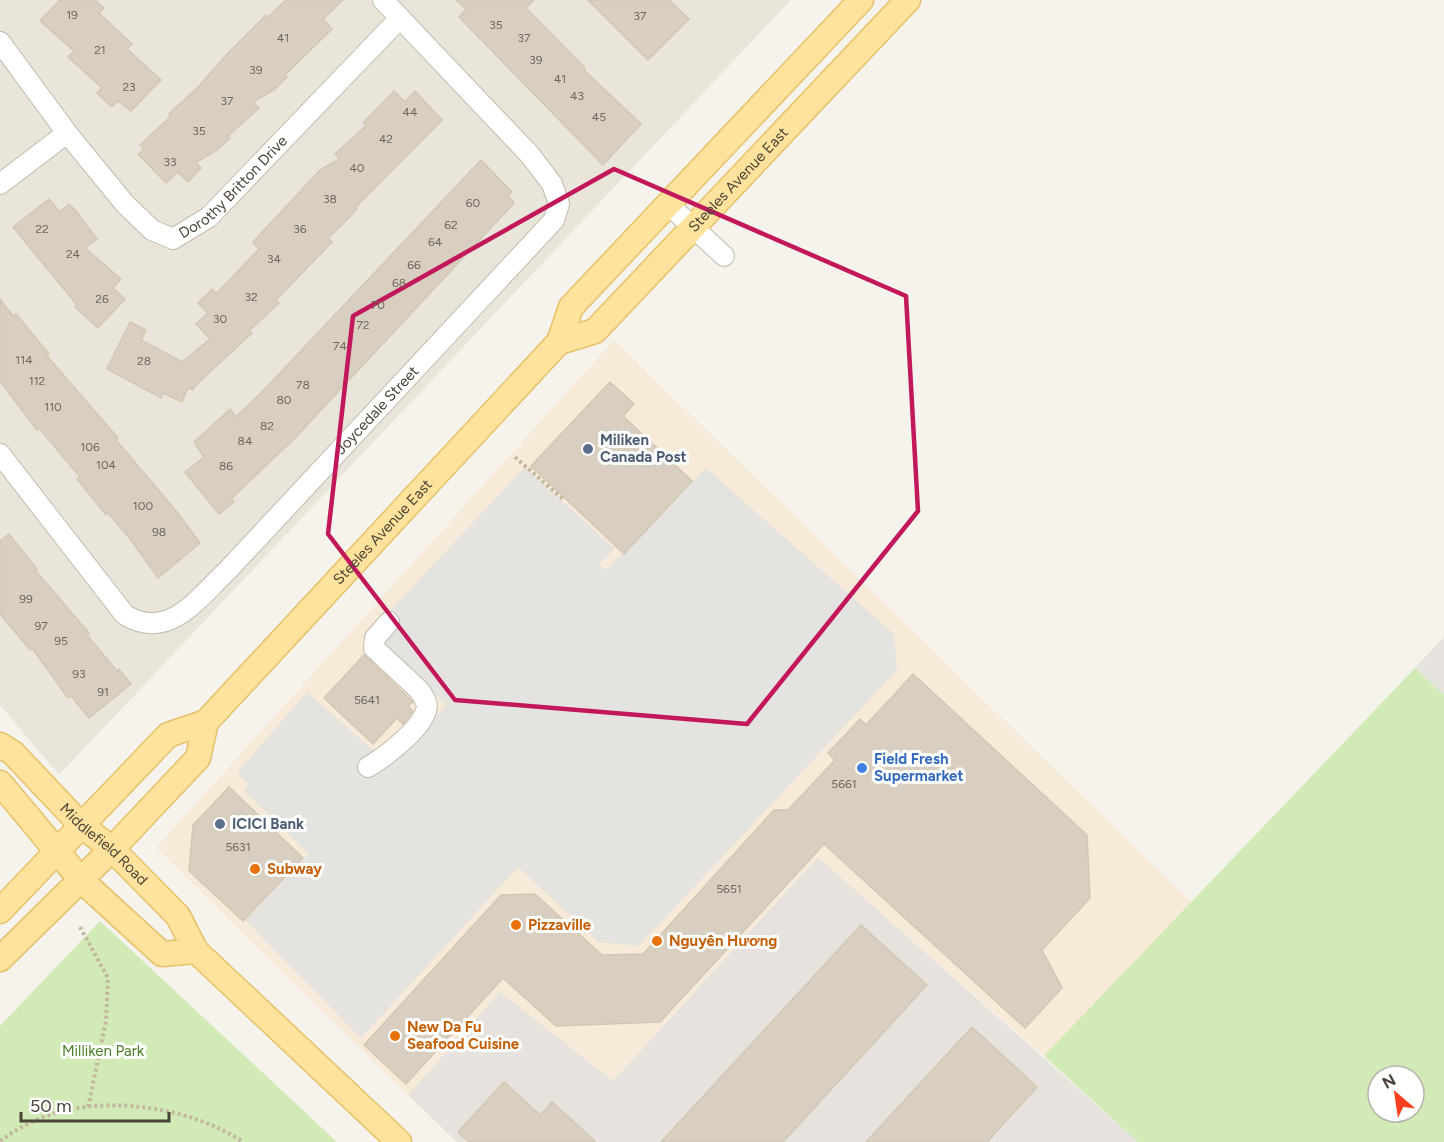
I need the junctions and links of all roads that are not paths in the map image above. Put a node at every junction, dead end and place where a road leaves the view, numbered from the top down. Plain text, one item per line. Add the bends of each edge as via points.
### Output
1 (383, 0) edge
2 (861, 0) edge
3 (908, 0) edge
4 (400, 18) junction
5 (0, 42) edge
6 (67, 133) junction
7 (0, 184) edge
8 (668, 204) junction
9 (693, 227) junction
10 (724, 256) dead end
11 (559, 342) junction
12 (0, 454) edge
13 (389, 622) dead end
14 (206, 722) junction
15 (0, 745) edge
16 (368, 767) dead end
17 (0, 783) edge
18 (82, 826) junction
19 (112, 849) junction
20 (57, 852) junction
21 (81, 880) junction
22 (0, 911) edge
23 (196, 951) junction
24 (0, 959) edge
25 (399, 1142) edge

1 - 4 street, Joycedale Street
2 - 8 main road, Steeles Avenue East
3 - 9 main road, Steeles Avenue East
4 - 6 street, Dorothy Britton Drive via 209,217 173,239 152,230 125,204
4 - 12 street, Joycedale Street via 530,155 552,184 559,204 554,220 227,571 167,623 140,624 125,615
5 - 6 street, Dorothy Britton Drive
6 - 7 street
8 - 9 street
8 - 11 main road, Steeles Avenue East via 571,307
9 - 10 street
9 - 11 main road, Steeles Avenue East via 595,331
11 - 14 main road, Steeles Avenue East
13 - 16 street via 375,638 374,648 419,690 427,710 385,757
14 - 18 main road, Steeles Avenue East via 168,735
14 - 19 main road via 198,758
15 - 18 main road, Middlefield Road via 13,753
17 - 20 main road
18 - 19 main road, Middlefield Road
18 - 20 main road, Steeles Avenue East
19 - 21 main road
19 - 23 main road, Middlefield Road via 178,916
20 - 21 main road
20 - 22 main road, Steeles Avenue East
21 - 23 main road via 162,954
21 - 24 main road
23 - 25 main road, Middlefield Road

